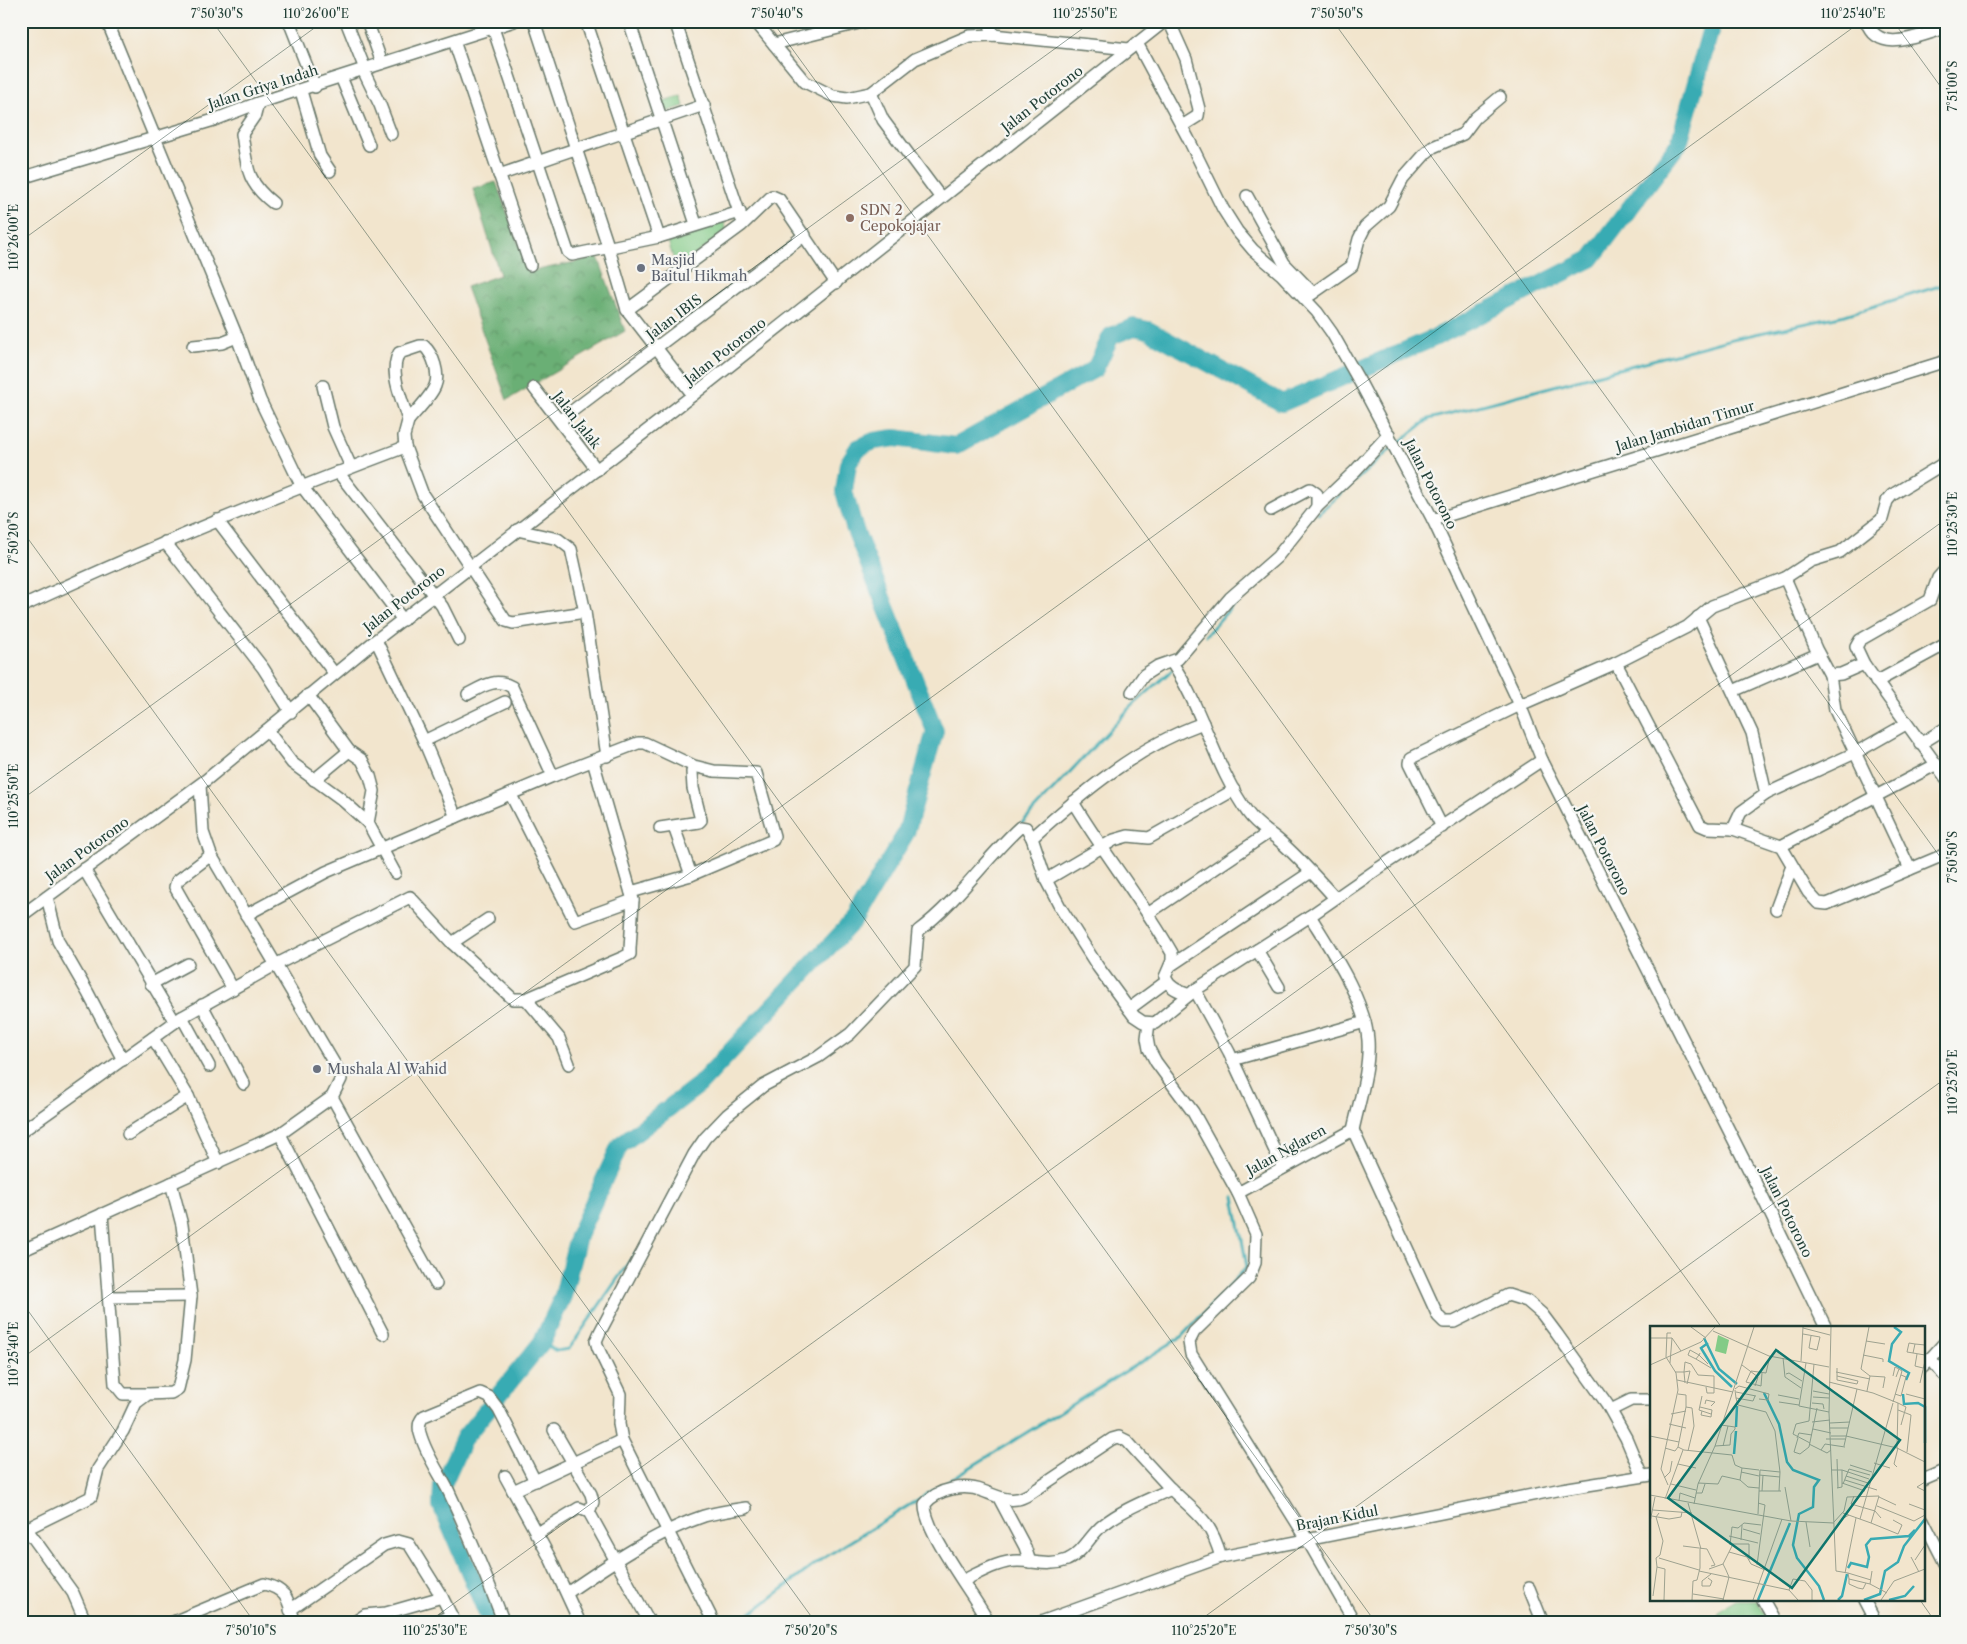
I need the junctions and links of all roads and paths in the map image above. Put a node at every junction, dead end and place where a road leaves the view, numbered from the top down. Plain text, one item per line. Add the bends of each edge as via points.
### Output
1 (107, 21) edge
2 (289, 21) edge
3 (346, 21) edge
4 (368, 21) edge
5 (514, 21) edge
6 (534, 21) edge
7 (586, 21) edge
8 (629, 21) edge
9 (675, 21) edge
10 (755, 21) edge
11 (867, 21) edge
12 (989, 21) edge
13 (1165, 21) edge
14 (1169, 21) edge
15 (1866, 21) edge
16 (493, 28) junction
17 (1946, 28) edge
18 (992, 35) junction
19 (454, 41) junction
20 (774, 44) junction
21 (1133, 46) junction
22 (382, 64) junction
23 (364, 69) junction
24 (341, 77) junction
25 (315, 87) junction
26 (301, 91) junction
27 (871, 93) junction
28 (1500, 97) dead end
29 (258, 103) junction
30 (704, 105) junction
31 (662, 120) junction
32 (1182, 126) junction
33 (624, 131) junction
34 (391, 134) dead end
35 (155, 136) junction
36 (370, 145) dead end
37 (577, 148) junction
38 (539, 162) junction
39 (330, 171) dead end
40 (499, 175) junction
41 (21, 178) edge
42 (1247, 196) dead end
43 (941, 198) junction
44 (273, 203) dead end
45 (740, 212) junction
46 (696, 224) junction
47 (742, 224) junction
48 (805, 235) junction
49 (660, 237) junction
50 (610, 249) junction
51 (530, 265) dead end
52 (836, 283) junction
53 (1309, 296) junction
54 (627, 310) junction
55 (237, 337) junction
56 (193, 346) dead end
57 (656, 349) junction
58 (1946, 361) edge
59 (323, 386) dead end
60 (534, 388) dead end
61 (693, 395) junction
62 (408, 421) junction
63 (561, 422) junction
64 (1390, 437) junction
65 (405, 447) junction
66 (1946, 462) edge
67 (351, 467) junction
68 (597, 470) junction
69 (338, 472) junction
70 (301, 485) junction
71 (1316, 507) junction
72 (1270, 510) dead end
73 (217, 520) junction
74 (1433, 520) junction
75 (517, 530) junction
76 (165, 542) junction
77 (471, 565) junction
78 (1946, 568) edge
79 (1785, 578) junction
80 (434, 597) junction
81 (21, 607) edge
82 (585, 612) junction
83 (1698, 617) junction
84 (403, 620) junction
85 (376, 640) junction
86 (459, 640) dead end
87 (1946, 644) edge
88 (1818, 654) junction
89 (1616, 663) junction
90 (1864, 664) junction
91 (1174, 665) junction
92 (334, 673) junction
93 (1830, 675) junction
94 (1876, 682) junction
95 (1733, 691) junction
96 (1132, 692) dead end
97 (308, 694) junction
98 (468, 694) dead end
99 (505, 702) dead end
100 (1520, 705) junction
101 (291, 712) junction
102 (1203, 723) junction
103 (1906, 724) junction
104 (1946, 728) edge
105 (267, 730) junction
106 (424, 741) junction
107 (1920, 744) junction
108 (349, 751) junction
109 (1857, 752) junction
110 (607, 756) junction
111 (1542, 760) junction
112 (593, 761) junction
113 (1935, 766) junction
114 (692, 772) dead end
115 (553, 776) junction
116 (1946, 778) edge
117 (314, 780) junction
118 (200, 785) junction
119 (1234, 790) junction
120 (1766, 794) junction
121 (511, 795) junction
122 (1875, 796) junction
123 (1073, 802) junction
124 (456, 817) junction
125 (368, 823) junction
126 (674, 827) junction
127 (1442, 827) junction
128 (660, 828) dead end
129 (1733, 829) junction
130 (1268, 832) junction
131 (1032, 838) junction
132 (1782, 846) junction
133 (1102, 848) junction
134 (382, 849) junction
135 (1946, 854) edge
136 (210, 855) junction
137 (1792, 866) junction
138 (84, 869) junction
139 (1910, 869) junction
140 (1311, 872) junction
141 (394, 873) dead end
142 (690, 875) junction
143 (1046, 880) junction
144 (632, 896) junction
145 (47, 897) junction
146 (1335, 898) junction
147 (1776, 908) dead end
148 (1149, 913) junction
149 (246, 915) junction
150 (21, 916) edge
151 (1310, 916) junction
152 (488, 919) dead end
153 (452, 943) junction
154 (1257, 950) junction
155 (188, 964) dead end
156 (275, 965) junction
157 (1170, 966) junction
158 (1167, 982) junction
159 (151, 984) junction
160 (1279, 987) dead end
161 (233, 989) junction
162 (1192, 993) junction
163 (526, 999) junction
164 (202, 1005) junction
165 (1129, 1009) junction
166 (178, 1019) junction
167 (1365, 1022) junction
168 (1149, 1023) junction
169 (154, 1038) junction
170 (122, 1060) junction
171 (1232, 1060) junction
172 (569, 1064) dead end
173 (208, 1066) dead end
174 (244, 1084) dead end
175 (188, 1096) junction
176 (332, 1097) junction
177 (1353, 1130) junction
178 (21, 1132) edge
179 (128, 1134) dead end
180 (280, 1134) junction
181 (218, 1163) junction
182 (1284, 1168) junction
183 (172, 1183) junction
184 (1238, 1192) junction
185 (102, 1214) junction
186 (21, 1251) edge
187 (436, 1284) dead end
188 (109, 1296) junction
189 (190, 1296) junction
190 (1825, 1326) edge
191 (383, 1334) dead end
192 (1946, 1342) edge
193 (1927, 1362) edge
194 (1946, 1378) edge
195 (148, 1394) junction
196 (1650, 1400) edge
197 (1611, 1410) junction
198 (554, 1430) dead end
199 (622, 1440) junction
200 (573, 1462) junction
201 (1946, 1470) edge
202 (1646, 1475) edge
203 (505, 1476) dead end
204 (1924, 1480) edge
205 (535, 1481) junction
206 (1171, 1489) junction
207 (513, 1491) junction
208 (999, 1498) junction
209 (746, 1508) dead end
210 (589, 1512) junction
211 (24, 1525) edge
212 (1925, 1527) edge
213 (667, 1533) junction
214 (536, 1534) junction
215 (1307, 1539) junction
216 (1221, 1557) junction
217 (618, 1560) junction
218 (1030, 1562) junction
219 (1945, 1562) edge
220 (964, 1580) junction
221 (1529, 1588) dead end
222 (567, 1593) junction
223 (442, 1597) junction
224 (1764, 1602) edge
225 (1865, 1602) edge
226 (290, 1610) junction
227 (387, 1618) edge
228 (454, 1619) edge
229 (86, 1623) edge
230 (171, 1623) edge
231 (295, 1623) edge
232 (353, 1623) edge
233 (430, 1623) edge
234 (504, 1623) edge
235 (580, 1623) edge
236 (650, 1623) edge
237 (714, 1623) edge
238 (989, 1623) edge
239 (1038, 1623) edge
240 (1355, 1623) edge
241 (1543, 1623) edge
242 (1776, 1623) edge
243 (1876, 1623) edge

1 - 35 street
2 - 25 street
3 - 23 street
4 - 22 street
5 - 16 street, Jalan Griya Indah
6 - 37 street
7 - 33 street
8 - 31 street
9 - 30 street
10 - 20 street
11 - 20 street
12 - 18 street
13 - 21 street, Jalan Potorono
14 - 32 street via 1186,59 1199,109 1198,116
15 - 17 street via 1874,35 1891,42
16 - 19 street, Jalan Griya Indah
16 - 38 street
18 - 21 street
18 - 27 street via 969,36 915,59
19 - 22 street, Jalan Griya Indah
19 - 40 street
20 - 27 street via 805,82 816,89 847,98
21 - 32 street
21 - 43 street, Jalan Potorono
22 - 23 street, Jalan Griya Indah
23 - 24 street, Jalan Griya Indah
23 - 34 street
24 - 25 street, Jalan Griya Indah
24 - 36 street
25 - 26 street, Jalan Griya Indah
26 - 29 street, Jalan Griya Indah
26 - 39 street via 320,156
27 - 43 street via 888,127
28 - 53 street via 1475,118 1463,134 1429,150 1403,179 1388,206 1365,227 1352,266
29 - 35 street, Jalan Griya Indah via 214,120
29 - 44 street via 242,134 253,183
30 - 31 street
30 - 45 street
31 - 33 street
31 - 46 street
32 - 53 street via 1223,210 1237,231 1254,250
33 - 37 street
33 - 49 street
35 - 41 street, Jalan Griya Indah
35 - 55 street
37 - 38 street
37 - 50 street
38 - 40 street
38 - 50 street via 568,252 577,256
40 - 51 street
42 - 53 street via 1284,263
43 - 52 street, Jalan Potorono
45 - 46 street
45 - 47 street
46 - 49 street
47 - 48 street via 775,196
47 - 54 street
48 - 52 street
48 - 57 street, Jalan IBIS
49 - 50 street
50 - 54 street
52 - 61 street, Jalan Potorono
53 - 64 street, Jalan Potorono
54 - 57 street
55 - 56 street via 222,343
55 - 70 street via 260,400
57 - 61 street
57 - 63 street, Jalan IBIS
58 - 74 street, Jalan Jambidan Timur
59 - 67 street via 333,426
60 - 63 street, Jalan Jalak
61 - 68 street, Jalan Potorono
62 - 62 street via 396,378 395,360 399,353 424,346 432,356 435,386
62 - 65 street
63 - 68 street, Jalan Jalak
64 - 71 street
64 - 74 street, Jalan Potorono
65 - 67 street
65 - 77 street via 423,495
66 - 79 street via 1892,495 1882,519 1844,550 1811,561
67 - 69 street
68 - 75 street, Jalan Potorono
69 - 70 street
69 - 80 street
70 - 73 street
70 - 84 street
71 - 72 street via 1317,494 1310,489
71 - 91 street via 1277,557 1230,598
73 - 76 street
73 - 92 street
74 - 100 street, Jalan Potorono
75 - 77 street, Jalan Potorono
75 - 82 street via 558,539 571,549
76 - 81 street
76 - 101 street via 263,668
77 - 80 street, Jalan Potorono
77 - 82 street via 506,621 513,623
78 - 90 street via 1938,578 1930,600 1858,643 1857,651
79 - 83 street via 1712,606
79 - 88 street
80 - 84 street, Jalan Potorono
80 - 86 street
82 - 110 street
83 - 89 street via 1687,627
83 - 95 street
84 - 85 street, Jalan Potorono
85 - 92 street, Jalan Potorono
85 - 106 street
87 - 94 street
88 - 93 street
88 - 95 street
89 - 100 street
89 - 129 street via 1698,821 1707,828
90 - 93 street
90 - 94 street
91 - 96 street via 1158,666 1144,675
91 - 102 street
92 - 97 street, Jalan Potorono
93 - 109 street via 1834,707
94 - 103 street
95 - 120 street via 1755,741
97 - 101 street, Jalan Potorono
97 - 108 street
98 - 115 street via 494,682 512,687
99 - 106 street
100 - 111 street, Jalan Potorono
100 - 127 street via 1410,759
101 - 105 street, Jalan Potorono
102 - 119 street
102 - 123 street via 1146,749
103 - 107 street
103 - 109 street
104 - 107 street
105 - 117 street via 292,762
105 - 118 street, Jalan Potorono
106 - 124 street
107 - 113 street
108 - 117 street
108 - 125 street via 362,760 374,792
109 - 120 street
109 - 122 street
110 - 112 street
110 - 142 street via 645,743 694,766 714,771 756,773 773,840
111 - 127 street
111 - 190 street, Jalan Potorono
112 - 115 street
112 - 144 street
113 - 116 street
113 - 122 street
114 - 126 street via 701,820
115 - 121 street
117 - 125 street
118 - 136 street via 204,837
118 - 138 street, Jalan Potorono
119 - 130 street via 1247,812
119 - 133 street via 1149,838 1128,836
120 - 129 street via 1741,812
121 - 124 street
121 - 144 street via 575,921
122 - 132 street
122 - 139 street
123 - 131 street
123 - 133 street
124 - 134 street
125 - 134 street
126 - 128 street
126 - 142 street
127 - 146 street
129 - 132 street
130 - 140 street
130 - 148 street
131 - 143 street
131 - 199 street via 1026,828 1020,827 964,890 918,931 915,966 843,1042 763,1086 727,1115 700,1146 596,1341 620,1394
132 - 137 street
133 - 143 street
133 - 148 street
134 - 141 street
134 - 149 street via 326,872
135 - 139 street
136 - 149 street
136 - 161 street via 177,881 175,887
137 - 139 street via 1813,899 1827,904
137 - 147 street
138 - 145 street, Jalan Potorono
138 - 159 street
140 - 146 street
140 - 157 street
142 - 144 street
143 - 165 street via 1084,945
144 - 163 street via 630,954
145 - 150 street, Jalan Potorono
145 - 170 street via 58,941
146 - 151 street
148 - 157 street via 1172,953
149 - 156 street
151 - 154 street
151 - 167 street via 1354,993
152 - 153 street
153 - 156 street via 410,897
153 - 163 street via 508,997
154 - 160 street
154 - 162 street
155 - 159 street
156 - 161 street
156 - 176 street via 342,1079
157 - 158 street via 1165,977
158 - 162 street via 1175,989
158 - 165 street
159 - 166 street
161 - 164 street
162 - 168 street via 1164,1017
162 - 171 street
163 - 172 street via 559,1038
164 - 166 street
164 - 174 street
165 - 168 street via 1142,1022
166 - 169 street
166 - 173 street
167 - 171 street
167 - 177 street via 1368,1048
168 - 184 street via 1149,1049 1193,1112
169 - 170 street
169 - 175 street
170 - 178 street
171 - 182 street
175 - 179 street
175 - 181 street
176 - 180 street
176 - 187 street
177 - 182 street, Jalan Nglaren
177 - 197 street via 1438,1316 1444,1322 1454,1322 1508,1295 1526,1300 1542,1314
180 - 181 street
180 - 191 street
181 - 183 street
182 - 184 street, Jalan Nglaren
183 - 185 street
183 - 189 street via 182,1225
184 - 215 street, Jalan Nglaren via 1256,1234 1255,1264 1250,1278 1194,1332 1189,1342 1191,1354
185 - 186 street
185 - 188 street
188 - 189 street
188 - 195 street via 115,1384 123,1394
189 - 195 street via 185,1360 178,1389 171,1393
192 - 193 street
193 - 194 street
195 - 211 street via 136,1403 123,1431 100,1466 91,1496
196 - 197 street via 1631,1400
197 - 202 street
198 - 200 street
199 - 200 street
199 - 213 street
200 - 205 street
200 - 210 street via 591,1494 593,1502
201 - 204 street
202 - 215 street, Brajan Kidul
203 - 207 street
205 - 207 street
205 - 234 street via 499,1410 486,1395 480,1394 420,1420 419,1432 425,1448 478,1555
206 - 208 street via 1128,1441 1119,1437 1102,1444 1028,1495 1017,1499
206 - 216 street via 1206,1522
206 - 218 street via 1103,1525 1069,1559 1048,1564
207 - 214 street
208 - 218 street
208 - 220 street via 981,1490 961,1487 933,1496 925,1504 932,1529
209 - 213 street via 706,1516
210 - 214 street via 579,1508
210 - 217 street
211 - 229 street via 73,1592
212 - 219 street
213 - 217 street
213 - 237 street
214 - 222 street
215 - 216 street, Brajan Kidul
215 - 240 street, Jalan Nglaren
216 - 239 street, Brajan Kidul
217 - 222 street
217 - 236 street
218 - 220 street via 1004,1563
220 - 238 street
221 - 241 street
222 - 235 street
223 - 226 street via 410,1544 398,1541 384,1545
223 - 227 street
223 - 228 street
224 - 242 street
225 - 243 street
226 - 230 street via 283,1592 264,1584
226 - 231 street
227 - 232 street via 365,1615
228 - 233 street

